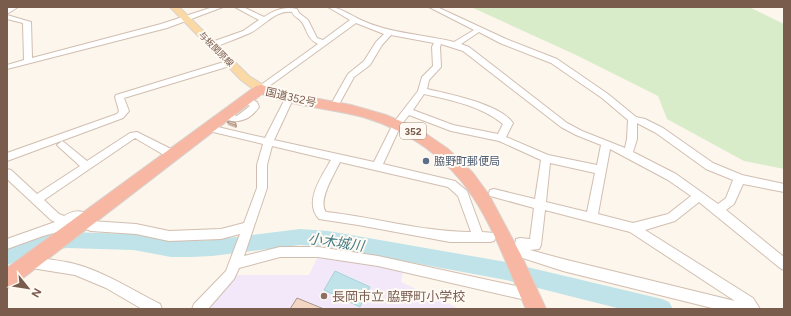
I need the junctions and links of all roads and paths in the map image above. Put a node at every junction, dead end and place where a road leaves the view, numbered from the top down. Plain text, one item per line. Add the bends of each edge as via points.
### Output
1 (15, 7) edge
2 (174, 7) edge
3 (220, 7) edge
4 (238, 7) edge
5 (330, 7) edge
6 (432, 7) edge
7 (7, 12) edge
8 (7, 17) edge
9 (186, 19) junction
10 (264, 20) junction
11 (354, 21) junction
12 (478, 30) junction
13 (389, 33) junction
14 (438, 42) junction
15 (323, 43) junction
16 (212, 45) junction
17 (455, 45) junction
18 (28, 61) junction
19 (230, 63) junction
20 (7, 67) edge
21 (261, 89) junction
22 (422, 90) junction
23 (290, 98) junction
24 (334, 106) junction
25 (407, 111) junction
26 (633, 119) junction
27 (397, 124) junction
28 (209, 128) junction
29 (501, 138) junction
30 (268, 142) junction
31 (606, 144) junction
32 (62, 145) dead end
33 (628, 153) junction
34 (173, 155) junction
35 (7, 157) edge
36 (338, 157) junction
37 (546, 158) junction
38 (87, 166) junction
39 (377, 167) junction
40 (601, 170) junction
41 (9, 178) edge
42 (740, 180) junction
43 (784, 188) edge
44 (494, 193) dead end
45 (700, 196) junction
46 (36, 200) junction
47 (540, 204) junction
48 (718, 211) junction
49 (592, 217) junction
50 (78, 222) junction
51 (632, 228) junction
52 (247, 229) junction
53 (478, 236) junction
54 (490, 237) dead end
55 (7, 244) edge
56 (512, 248) junction
57 (34, 259) junction
58 (235, 262) junction
59 (784, 264) edge
60 (7, 279) edge
61 (531, 301) edge
62 (155, 309) edge
63 (199, 309) edge
64 (742, 309) edge
65 (753, 309) edge

1 - 7 street
2 - 9 main road, 与板関原線
3 - 9 street
4 - 10 street
5 - 11 street
6 - 12 street
8 - 18 street via 27,22
9 - 16 main road, 与板関原線
9 - 18 street
10 - 15 street via 280,10 295,10 304,20 314,39
10 - 16 street via 250,30
11 - 13 street
11 - 15 street
12 - 17 street
12 - 26 street via 554,61
13 - 14 street
13 - 24 street via 367,63 351,76
14 - 17 street
14 - 22 street via 437,67 425,79
15 - 21 street
16 - 19 main road, 与板関原線
17 - 31 street via 466,50 564,125
18 - 20 street
19 - 21 main road, 与板関原線
19 - 35 street via 119,97 124,112 120,116
21 - 23 highway, 国道352号 / 352
21 - 28 highway, 国道352号
22 - 25 street
22 - 29 street via 478,106 505,120 508,124
23 - 24 highway, 国道352号 / 352
23 - 30 street
24 - 27 highway, 国道352号 / 352
25 - 27 street
25 - 29 street via 451,128
26 - 33 street
26 - 42 street via 643,121 702,161
27 - 39 street
27 - 56 highway, 国道352号 / 352 via 427,140 460,169 479,193
28 - 30 street
28 - 34 highway, 国道352号
29 - 37 street
30 - 36 street
30 - 52 street via 262,165 262,188
31 - 33 street
31 - 40 street
32 - 38 street
33 - 45 street
34 - 38 street via 133,135
34 - 50 highway, 国道352号
36 - 39 street
36 - 53 street via 320,190 320,214 450,237
37 - 40 street
37 - 47 street
38 - 46 street
39 - 53 street via 455,183 463,194
40 - 49 street
41 - 46 street
42 - 43 street
42 - 48 street via 736,183 730,201
44 - 47 street
45 - 48 street
45 - 51 street via 670,218
46 - 50 street via 56,217
47 - 49 street
47 - 56 street via 535,245
48 - 59 street
49 - 51 street
50 - 52 street via 170,236 221,234
50 - 55 street via 42,231
50 - 57 highway, 国道352号
51 - 65 street via 748,302
52 - 58 street
53 - 54 street
56 - 61 highway, 国道352号 / 352
56 - 64 street via 584,270
57 - 60 highway, 国道352号
57 - 62 street via 76,270
58 - 61 street via 280,252 318,252 378,261
58 - 63 street via 230,275

